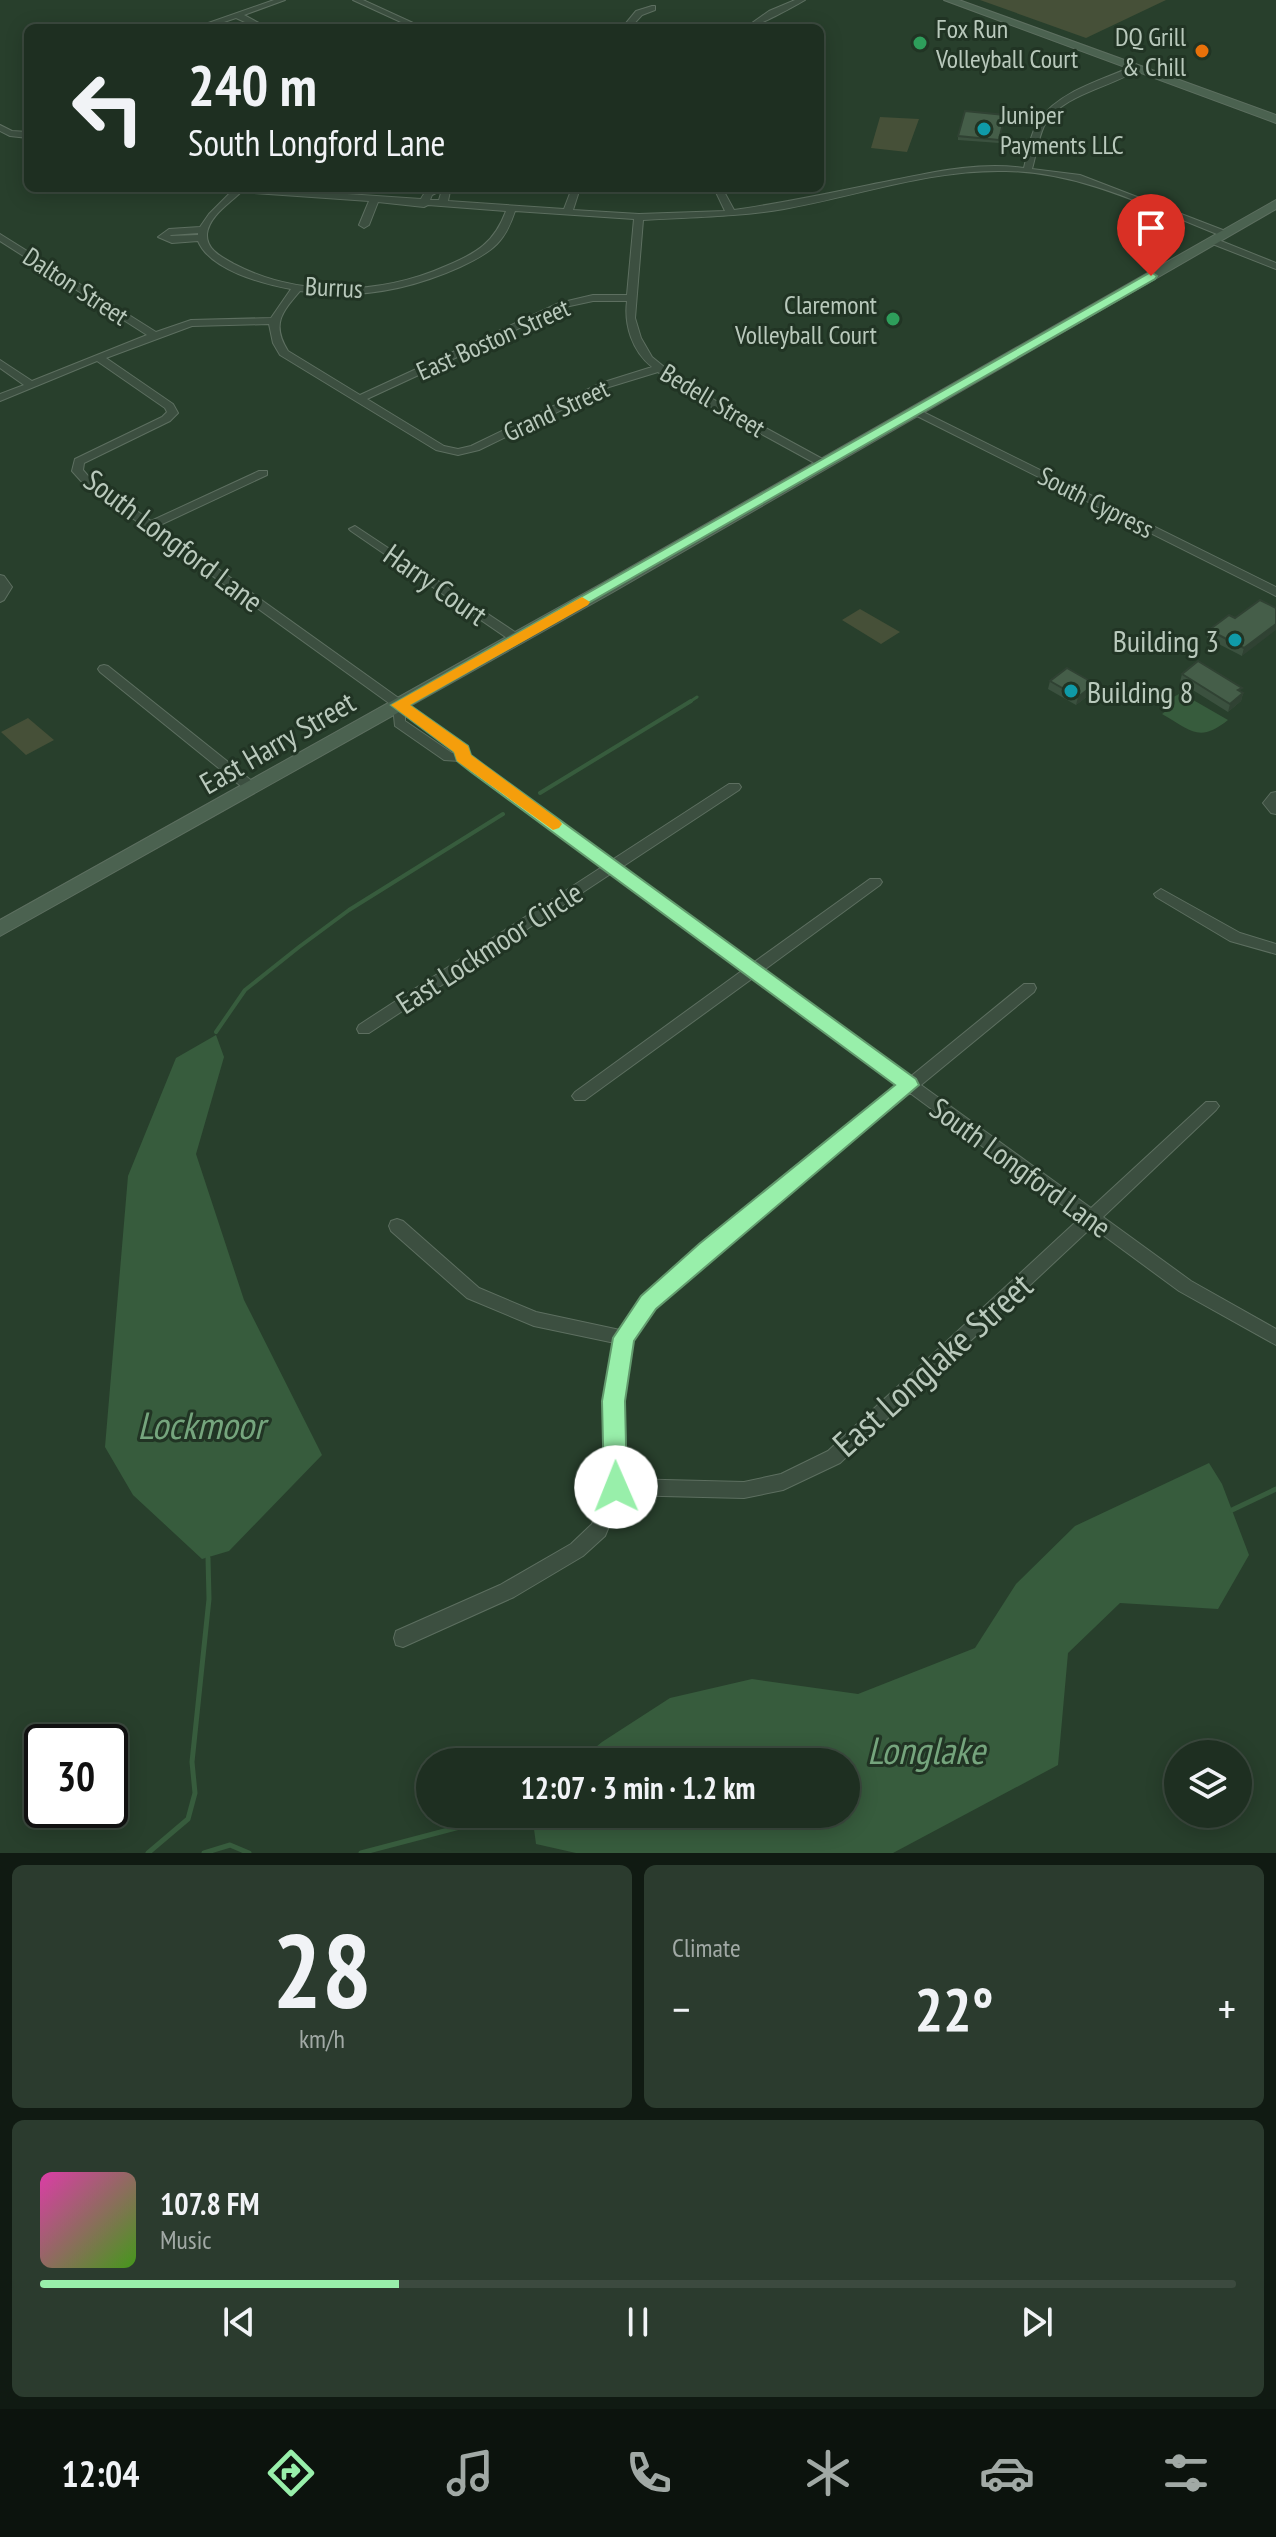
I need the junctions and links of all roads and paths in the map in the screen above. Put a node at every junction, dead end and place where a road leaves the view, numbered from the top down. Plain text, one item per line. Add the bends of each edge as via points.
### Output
1 (281, 0) edge
2 (357, 0) edge
3 (801, 0) edge
4 (949, 0) edge
5 (652, 8) dead end
6 (237, 15) junction
7 (210, 24) edge
8 (256, 24) edge
9 (411, 24) edge
10 (629, 24) edge
11 (755, 24) edge
12 (1136, 68) junction
13 (1276, 119) edge
14 (0, 128) edge
15 (24, 135) edge
16 (1028, 169) junction
17 (236, 192) edge
18 (293, 192) edge
19 (310, 192) edge
20 (432, 192) edge
21 (446, 192) edge
22 (575, 192) edge
23 (720, 192) edge
24 (374, 201) junction
25 (424, 204) junction
26 (1276, 204) edge
27 (442, 205) junction
28 (511, 210) junction
29 (567, 213) junction
30 (731, 213) junction
31 (639, 217) junction
32 (364, 225) dead end
33 (0, 237) edge
34 (1219, 238) junction
35 (1276, 266) edge
36 (298, 287) junction
37 (630, 298) junction
38 (273, 321) junction
39 (153, 335) junction
40 (98, 357) junction
41 (0, 363) edge
42 (657, 369) junction
43 (31, 385) junction
44 (0, 398) edge
45 (360, 399) junction
46 (915, 411) junction
47 (824, 464) junction
48 (263, 473) dead end
49 (151, 525) junction
50 (355, 529) dead end
51 (0, 578) edge
52 (1276, 592) edge
53 (2, 595) edge
54 (517, 639) junction
55 (104, 669) dead end
56 (399, 705) junction
57 (734, 787) dead end
58 (252, 788) junction
59 (1276, 796) edge
60 (1276, 810) edge
61 (612, 867) junction
62 (875, 882) dead end
63 (1161, 894) dead end
64 (0, 929) edge
65 (1276, 949) edge
66 (753, 970) junction
67 (1029, 988) dead end
68 (364, 1029) dead end
69 (909, 1085) junction
70 (580, 1096) dead end
71 (1211, 1106) dead end
72 (1091, 1218) junction
73 (397, 1226) dead end
74 (624, 1338) junction
75 (1276, 1338) edge
76 (616, 1487) junction
77 (403, 1638) dead end

1 - 6 street
2 - 9 street
3 - 11 street
4 - 12 main road
5 - 10 street
6 - 7 street
6 - 8 street
12 - 13 main road
12 - 16 street via 1045,118
14 - 15 street
16 - 30 street via 946,172
16 - 34 street via 1077,177
17 - 36 street, Burrus via 203,234 212,254 235,268
18 - 19 street
19 - 24 street
20 - 25 street
21 - 27 street
22 - 29 street
23 - 30 street
24 - 25 street
24 - 32 street
25 - 27 street
26 - 34 main road
27 - 28 street
28 - 29 street
28 - 36 street, Burrus via 494,242 425,277 365,291
29 - 31 street
30 - 31 street
31 - 37 street, Bedell Street
33 - 39 street, Dalton Street
34 - 35 street
34 - 46 main road, East Harry Street
36 - 38 street
37 - 42 street, Bedell Street via 636,338
37 - 45 street, East Boston Street via 562,305
38 - 39 street via 191,323
38 - 45 street via 273,338 284,353
39 - 40 street
40 - 43 street
40 - 49 street, South Longford Lane via 173,413 85,457 77,467 85,479
41 - 43 street
42 - 45 street, Grand Street via 605,385 475,448 455,451 440,448
42 - 47 street, Bedell Street
43 - 44 street
46 - 47 main road, East Harry Street
46 - 52 street, South Cypress
47 - 54 main road, East Harry Street
48 - 49 street
49 - 56 street, South Longford Lane
50 - 54 street, Harry Court
51 - 53 street via 6,587
54 - 56 main road, East Harry Street
55 - 58 street
56 - 58 main road, East Harry Street
56 - 61 street, South Longford Lane via 399,723 449,757 463,757
57 - 61 street, East Lockmoor Circle
58 - 64 main road, East Harry Street
59 - 60 street via 1270,803
61 - 66 street, South Longford Lane
61 - 68 street, East Lockmoor Circle
62 - 66 street
63 - 65 street via 1235,937
66 - 69 street, South Longford Lane
66 - 70 street
67 - 69 street
69 - 72 street, South Longford Lane
69 - 74 street via 671,1281 648,1302
71 - 72 street, East Longlake Street
72 - 75 street, South Longford Lane via 1185,1286
72 - 76 street, East Longlake Street via 834,1457 783,1482 744,1490
73 - 74 street via 473,1293 534,1319
74 - 76 street via 614,1401
76 - 77 street via 599,1530 577,1550 507,1591

